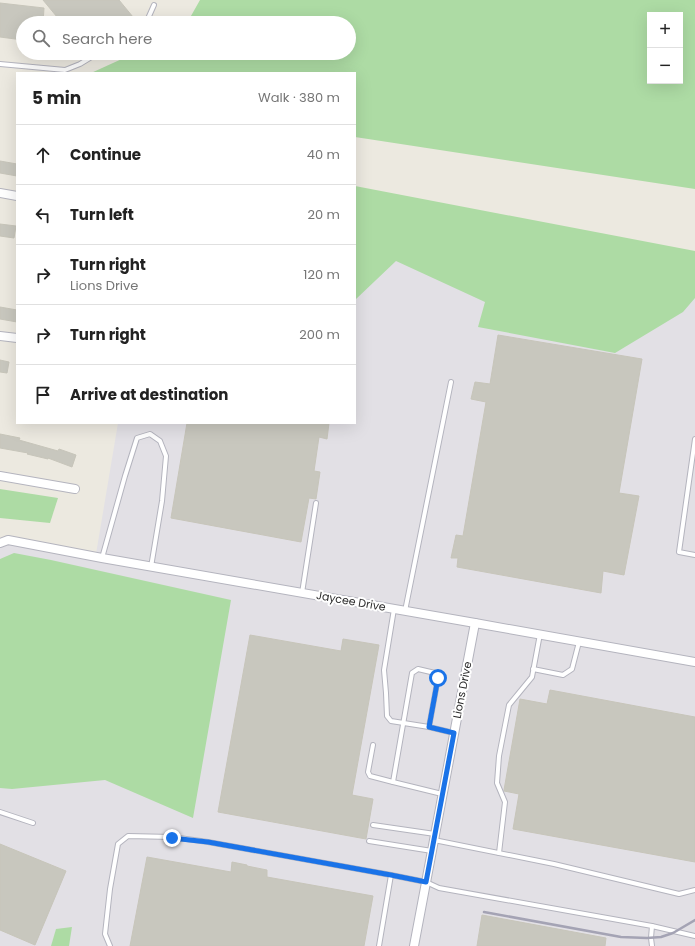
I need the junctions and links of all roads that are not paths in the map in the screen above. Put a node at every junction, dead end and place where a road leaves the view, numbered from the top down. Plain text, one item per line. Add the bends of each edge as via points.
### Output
1 (154, 5) dead end
2 (149, 16) edge
3 (87, 60) edge
4 (0, 64) edge
5 (0, 193) edge
6 (16, 196) edge
7 (0, 336) edge
8 (16, 338) edge
9 (451, 382) dead end
10 (695, 439) edge
11 (0, 476) edge
12 (75, 488) dead end
13 (316, 503) dead end
14 (3, 540) edge
15 (695, 555) edge
16 (102, 558) junction
17 (151, 567) junction
18 (302, 593) junction
19 (394, 609) junction
20 (405, 611) junction
21 (475, 623) junction
22 (540, 634) junction
23 (579, 642) junction
24 (695, 662) edge
25 (533, 669) junction
26 (404, 723) junction
27 (429, 727) junction
28 (454, 733) junction
29 (373, 745) dead end
30 (394, 782) junction
31 (443, 794) junction
32 (0, 812) edge
33 (33, 823) dead end
34 (373, 824) dead end
35 (435, 837) junction
36 (369, 841) dead end
37 (432, 851) junction
38 (499, 853) junction
39 (391, 875) junction
40 (426, 882) junction
41 (695, 890) edge
42 (652, 926) junction
43 (695, 936) edge
44 (110, 946) edge
45 (379, 946) edge
46 (414, 946) edge
47 (652, 946) edge

1 - 2 lane
3 - 4 lane via 66,70
5 - 6 street
7 - 8 street
9 - 20 lane
10 - 15 lane via 679,552
11 - 12 street
13 - 18 lane
14 - 16 street, Jaycee Drive
16 - 17 street, Jaycee Drive
16 - 17 lane via 137,438 150,434 160,440 166,456 162,501
17 - 18 street, Jaycee Drive
18 - 19 street, Jaycee Drive
19 - 20 street, Jaycee Drive
19 - 26 lane via 384,670 387,716 391,721
20 - 21 street, Jaycee Drive
21 - 22 street, Jaycee Drive
21 - 28 street, Lions Drive
22 - 23 street, Jaycee Drive
22 - 25 lane
23 - 24 street, Jaycee Drive
23 - 25 lane via 572,669 563,675
25 - 38 lane via 532,678 509,705 499,756 497,783 505,802
26 - 27 lane
26 - 27 lane via 412,673 418,669 435,674 438,678
26 - 30 lane
27 - 28 lane
28 - 31 street, Lions Drive
29 - 30 lane via 368,772 370,776
30 - 31 lane
31 - 35 street, Lions Drive
32 - 33 lane
34 - 35 lane
35 - 37 street, Lions Drive
35 - 38 lane
36 - 37 lane
37 - 40 street, Lions Drive
38 - 41 lane via 679,894
39 - 40 lane
39 - 44 lane via 208,842 128,836 118,844 110,889 105,934
39 - 45 lane
40 - 42 lane via 439,888
40 - 46 street, Lions Drive
42 - 43 lane
42 - 47 lane

